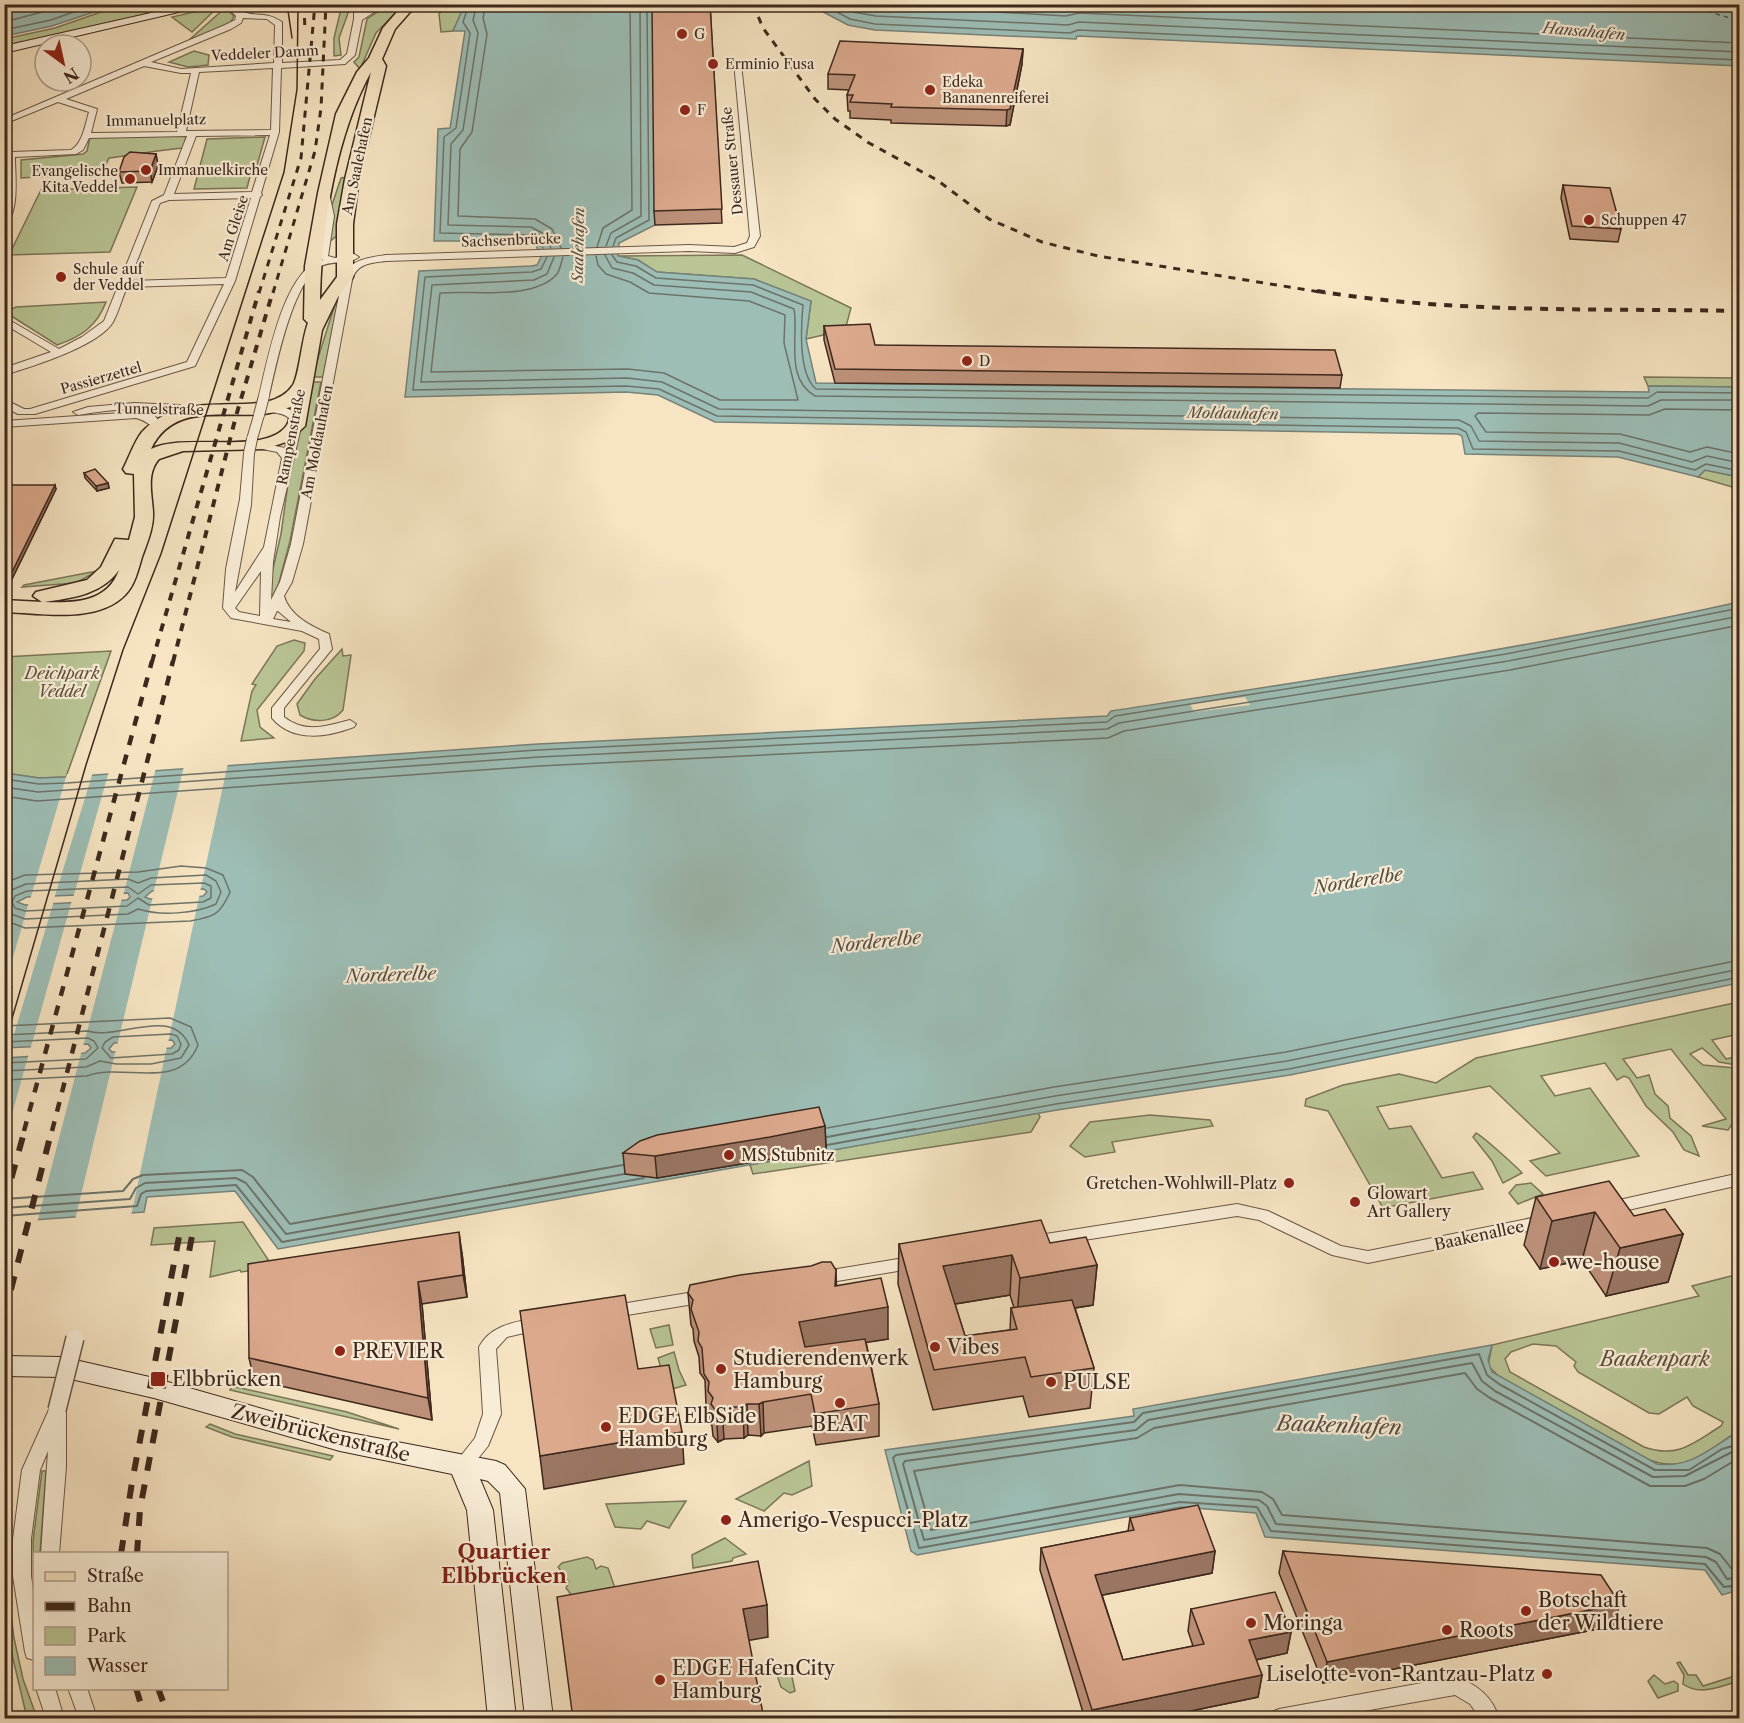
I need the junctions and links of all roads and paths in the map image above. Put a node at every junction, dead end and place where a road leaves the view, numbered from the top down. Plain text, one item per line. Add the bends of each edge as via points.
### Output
1 (208, 4) edge
2 (227, 4) edge
3 (358, 4) edge
4 (411, 4) edge
5 (382, 5) edge
6 (240, 16) junction
7 (358, 20) junction
8 (4, 50) edge
9 (375, 59) junction
10 (143, 63) junction
11 (737, 64) dead end
12 (278, 66) junction
13 (195, 71) junction
14 (58, 99) junction
15 (4, 122) edge
16 (275, 132) junction
17 (181, 133) junction
18 (193, 133) junction
19 (86, 136) junction
20 (8, 154) edge
21 (258, 195) junction
22 (168, 197) junction
23 (4, 222) edge
24 (744, 248) joint
25 (386, 258) junction
26 (369, 260) junction
27 (335, 265) junction
28 (230, 281) junction
29 (123, 284) junction
30 (4, 320) edge
31 (312, 333) junction
32 (57, 352) junction
33 (188, 366) joint
34 (4, 372) edge
35 (300, 388) junction
36 (4, 402) edge
37 (262, 407) junction
38 (189, 411) junction
39 (56, 421) junction
40 (4, 424) edge
41 (296, 426) junction
42 (155, 427) junction
43 (253, 446) junction
44 (168, 449) junction
45 (287, 457) junction
46 (272, 541) junction
47 (115, 579) junction
48 (279, 597) junction
49 (4, 599) edge
50 (4, 606) edge
51 (229, 608) junction
52 (266, 621) junction
53 (305, 628) junction
54 (350, 724) dead end
55 (1740, 1179) edge
56 (1593, 1211) edge
57 (1559, 1218) edge
58 (1019, 1244) edge
59 (932, 1259) edge
60 (802, 1280) edge
61 (722, 1293) edge
62 (597, 1314) edge
63 (553, 1321) edge
64 (75, 1338) dead end
65 (4, 1366) edge
66 (57, 1410) junction
67 (462, 1466) junction
68 (50, 1552) edge
69 (33, 1647) edge
70 (45, 1690) edge
71 (76, 1690) edge
72 (55, 1719) edge
73 (88, 1719) edge
74 (502, 1719) edge
75 (539, 1719) edge
76 (1279, 1719) edge
77 (1490, 1719) edge

1 - 8 main road
2 - 6 street
3 - 7 street, Veddeler Damm
4 - 9 main road, Am Saalehafen via 389,28
5 - 7 street
6 - 10 street via 236,23
6 - 12 street, Am Gleise via 266,16 277,21
7 - 12 street, Veddeler Damm via 347,60
9 - 27 main road, Am Saalehafen via 379,66
9 - 27 main road, Am Saalehafen via 363,72 346,105 325,193
10 - 13 street, Veddeler Damm
10 - 14 street
11 - 24 street, Dessauer Straße via 755,236 753,243
12 - 13 street, Veddeler Damm
12 - 16 street, Am Gleise
13 - 17 street
14 - 15 street
14 - 19 street via 94,111
16 - 18 street, Immanuelplatz
16 - 21 street, Am Gleise
17 - 18 street, Immanuelplatz
17 - 19 street, Immanuelplatz
18 - 22 street
19 - 20 street, Immanuelplatz via 73,152
20 - 23 street via 11,203
21 - 22 street
21 - 28 street, Am Gleise
22 - 29 street via 156,201
24 - 25 street, Sachsenbrücke
25 - 26 street, Sachsenbrücke
25 - 27 street, Sachsenbrücke
26 - 27 street
26 - 27 street, Sachsenbrücke
27 - 31 main road, Rampenstraße
27 - 31 main road, Rampenstraße
27 - 37 street via 289,309
27 - 48 street, Am Moldauhafen via 344,300 297,544
28 - 29 street
28 - 33 street, Am Gleise
29 - 32 street via 108,322 96,334
30 - 32 street
31 - 35 main road, Rampenstraße
32 - 34 street
33 - 36 street, Passierzettel via 37,410 22,412
35 - 37 main road, Tunnelstraße via 291,399
35 - 41 main road, Rampenstraße
37 - 38 main road, Tunnelstraße
37 - 41 street, Tunnelstraße via 286,411 293,416
37 - 43 street
38 - 39 street, Tunnelstraße via 173,407 104,408
38 - 42 main road via 170,416
39 - 40 street, Tunnelstraße
39 - 42 street, Tunnelstraße via 136,415 151,418
41 - 43 main road via 282,439
41 - 45 street, Rampenstraße
42 - 44 main road via 155,439
42 - 47 main road via 140,448 126,486 128,523
43 - 44 main road
43 - 45 street via 280,449
43 - 51 street via 245,472 245,502 230,574
44 - 47 main road via 150,458 140,484 143,521
45 - 46 street, Rampenstraße
46 - 51 street, Rampenstraße
46 - 52 street, Rampenstraße via 263,602
47 - 49 main road via 67,592
47 - 50 main road via 111,596 90,606
48 - 52 street, Am Moldauhafen
48 - 53 street via 287,615
51 - 52 street via 235,615
52 - 53 street
53 - 54 street via 322,635 328,645 278,708 278,718 295,730 311,732
55 - 56 street
57 - 58 street, Baakenallee via 1368,1257 1338,1251 1262,1215 1224,1210
59 - 60 street
61 - 62 street
63 - 67 street via 509,1328 490,1342 486,1352 492,1414 482,1441
64 - 66 street, bridge
65 - 67 main road, Zweibrückenstraße via 62,1367 177,1394 340,1441
66 - 68 street
66 - 69 street via 31,1470 22,1539
67 - 74 main road via 480,1510
67 - 75 main road, Zweibrückenstraße via 490,1469 506,1479 512,1489
70 - 72 street
71 - 73 street
76 - 77 street via 1455,1686 1478,1696

